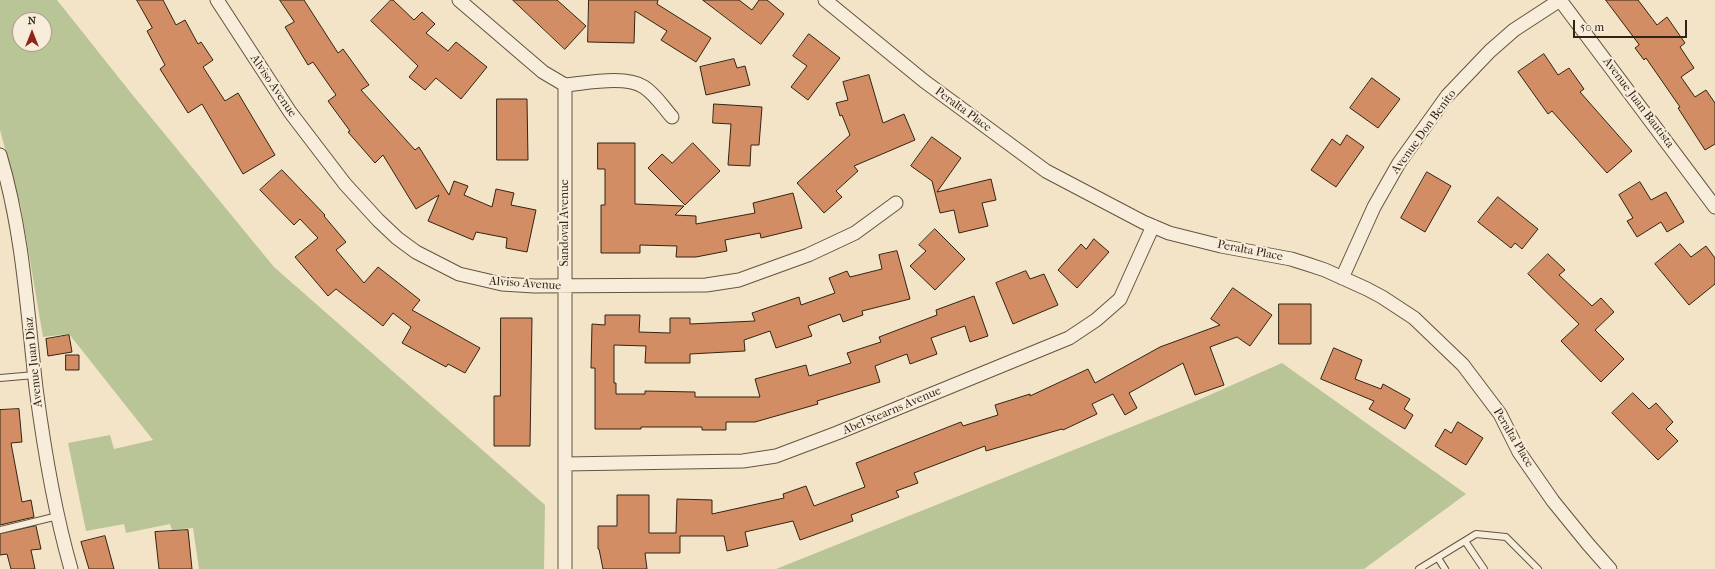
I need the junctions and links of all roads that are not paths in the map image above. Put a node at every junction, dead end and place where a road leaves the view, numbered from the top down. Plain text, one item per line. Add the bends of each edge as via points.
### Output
1 (217, 0) edge
2 (459, 0) edge
3 (825, 0) edge
4 (1560, 0) edge
5 (565, 85) junction
6 (672, 117) dead end
7 (0, 156) edge
8 (896, 203) dead end
9 (1715, 207) edge
10 (1153, 226) junction
11 (1342, 278) junction
12 (565, 286) junction
13 (35, 375) junction
14 (0, 378) edge
15 (565, 464) junction
16 (58, 516) junction
17 (0, 530) edge
18 (1465, 541) junction
19 (1438, 558) junction
20 (70, 569) edge
21 (565, 569) edge
22 (1419, 569) edge
23 (1445, 569) edge
24 (1484, 569) edge
25 (1538, 569) edge
26 (1610, 569) edge

1 - 12 street, Alviso Avenue via 290,112 316,147 350,189 397,238 437,264 481,281
2 - 5 street via 543,72
3 - 10 street, Peralta Place via 924,81 1046,171
4 - 9 street, Avenue Juan Bautista
4 - 11 street, Avenue Don Benito via 1514,30 1447,96 1399,162 1374,208
5 - 6 street via 631,82 644,87 654,95
5 - 12 street, Sandoval Avenue
7 - 13 street, Avenue Juan Diaz via 14,209 23,264
8 - 12 street, Alviso Avenue via 855,233 808,255 739,280 706,285
10 - 11 street, Peralta Place via 1169,233 1221,246 1291,259
10 - 15 street, Abel Stearns Avenue via 1120,299 1070,338 837,434 776,456 743,462
11 - 26 street, Peralta Place via 1382,297 1414,318 1463,364 1500,414 1519,452 1553,501
12 - 15 street, Sandoval Avenue
13 - 14 lane
13 - 16 street, Avenue Juan Diaz
15 - 21 street, Sandoval Avenue
16 - 17 lane
16 - 20 street, Avenue Juan Diaz
18 - 19 lane
18 - 24 lane
18 - 25 lane via 1476,534 1506,537
19 - 22 lane
19 - 23 lane

